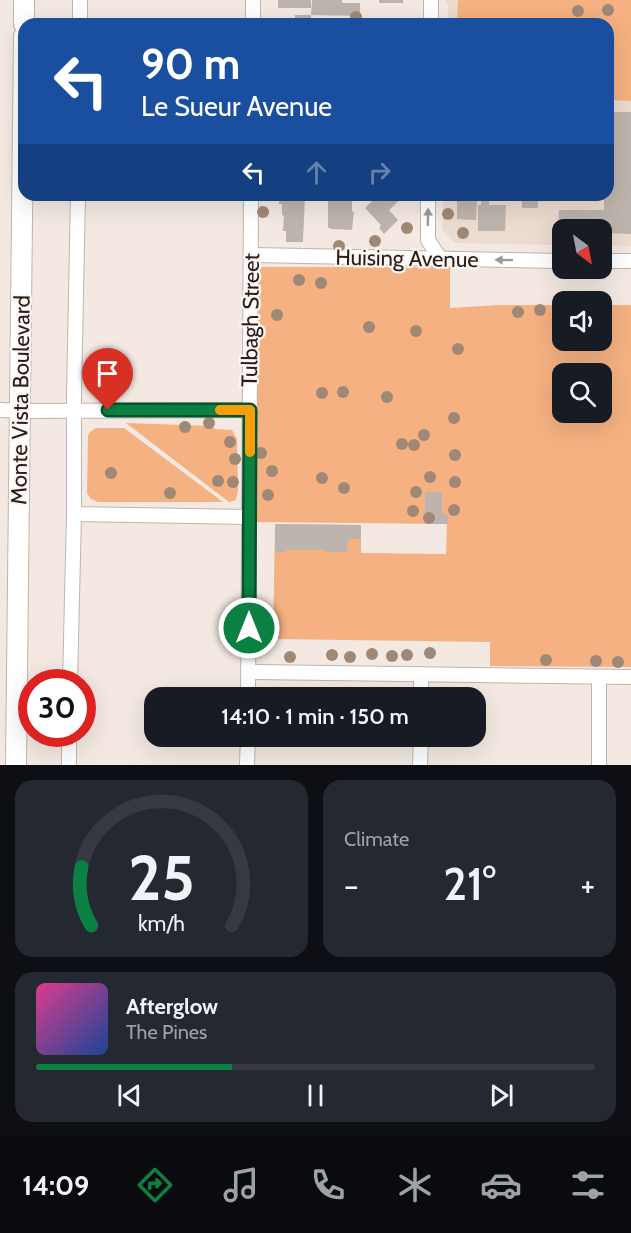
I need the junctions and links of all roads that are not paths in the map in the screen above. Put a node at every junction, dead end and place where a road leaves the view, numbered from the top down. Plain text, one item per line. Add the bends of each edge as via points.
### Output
1 (24, 0) edge
2 (80, 0) edge
3 (253, 0) edge
4 (431, 0) edge
5 (24, 18) edge
6 (80, 18) edge
7 (253, 18) edge
8 (430, 18) edge
9 (22, 201) edge
10 (78, 201) edge
11 (251, 201) edge
12 (428, 201) edge
13 (428, 240) junction
14 (251, 255) junction
15 (408, 259) junction
16 (442, 260) junction
17 (552, 261) edge
18 (612, 261) edge
19 (631, 261) edge
20 (0, 410) edge
21 (250, 410) junction
22 (20, 411) junction
23 (74, 411) junction
24 (74, 514) junction
25 (249, 517) junction
26 (70, 669) edge
27 (249, 672) junction
28 (421, 674) junction
29 (599, 677) junction
30 (631, 677) edge
31 (248, 687) edge
32 (421, 687) edge
33 (69, 747) edge
34 (248, 747) edge
35 (421, 747) edge
36 (16, 765) edge
37 (69, 765) edge
38 (247, 765) edge
39 (420, 765) edge
40 (598, 765) edge

1 - 5 main road
2 - 6 street
3 - 7 street
4 - 8 street
9 - 22 main road, Monte Vista Boulevard
10 - 23 street
11 - 14 street, Tulbagh Street
13 -> 12 street
13 - 15 street
13 - 16 street
14 - 15 street, Huising Avenue
14 - 21 street, Tulbagh Street
15 - 16 street, Huising Avenue
17 -> 16 street, Huising Avenue
18 - 19 street
20 - 22 street
21 - 23 street
21 - 25 street, Tulbagh Street
22 - 23 street
22 - 36 main road, Monte Vista Boulevard
23 - 24 street
24 - 25 street
24 - 26 street
25 - 27 street, Tulbagh Street
27 - 28 street
27 - 31 street, Tulbagh Street
28 - 29 street
28 - 32 street
29 - 30 street
29 - 40 street
33 - 37 street
34 - 38 street
35 - 39 street

